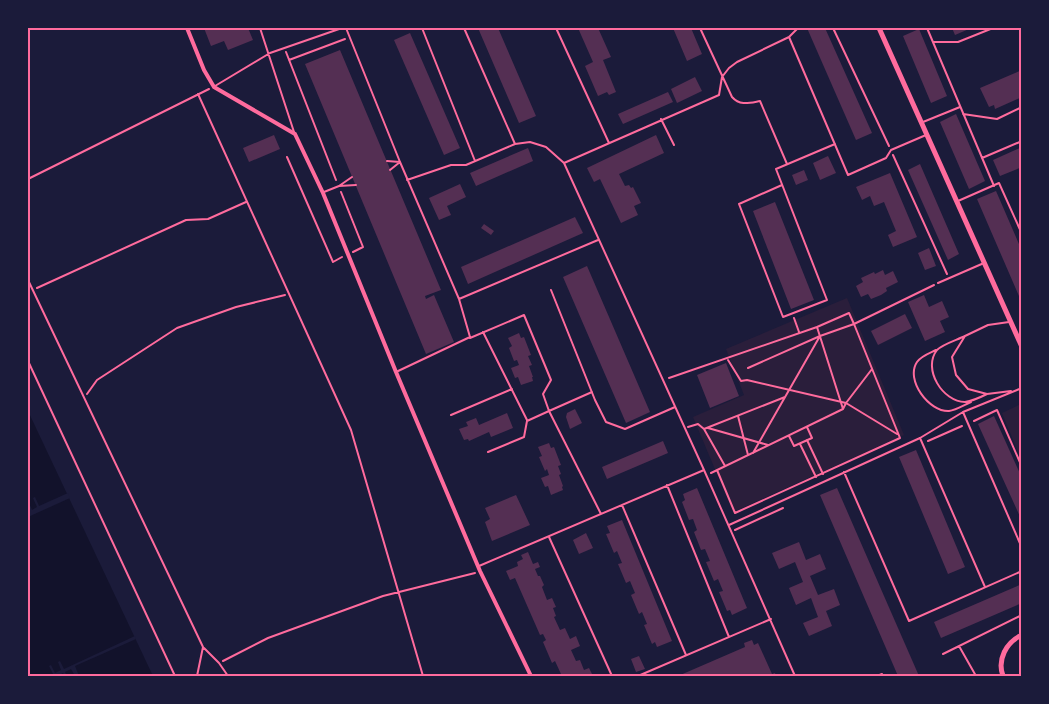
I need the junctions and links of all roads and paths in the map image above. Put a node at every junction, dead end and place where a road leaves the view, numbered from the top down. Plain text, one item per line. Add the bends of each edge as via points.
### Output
1 (187, 28) edge
2 (260, 28) edge
3 (342, 28) edge
4 (346, 28) edge
5 (422, 28) edge
6 (464, 28) edge
7 (556, 28) edge
8 (700, 28) edge
9 (798, 28) edge
10 (833, 28) edge
11 (880, 28) edge
12 (927, 28) edge
13 (993, 28) edge
14 (350, 37) junction
15 (789, 37) junction
16 (933, 42) junction
17 (284, 48) junction
18 (270, 53) junction
19 (288, 60) junction
20 (722, 77) junction
21 (214, 87) junction
22 (198, 94) junction
23 (960, 107) junction
24 (1022, 107) edge
25 (963, 114) junction
26 (661, 119) junction
27 (921, 123) junction
28 (295, 134) junction
29 (926, 135) junction
30 (1022, 141) edge
31 (609, 143) junction
32 (515, 144) junction
33 (835, 144) junction
34 (674, 145) dead end
35 (891, 150) junction
36 (287, 157) dead end
37 (982, 158) junction
38 (476, 161) junction
39 (387, 162) dead end
40 (400, 162) junction
41 (564, 163) junction
42 (788, 164) junction
43 (390, 170) dead end
44 (352, 177) dead end
45 (28, 178) edge
46 (407, 180) junction
47 (356, 185) dead end
48 (782, 185) junction
49 (339, 186) junction
50 (994, 186) junction
51 (323, 193) junction
52 (246, 202) junction
53 (957, 202) junction
54 (1022, 234) edge
55 (598, 240) junction
56 (348, 254) junction
57 (984, 263) junction
58 (949, 278) junction
59 (28, 280) edge
60 (938, 283) joint
61 (32, 290) junction
62 (550, 290) dead end
63 (285, 295) dead end
64 (460, 299) junction
65 (792, 314) junction
66 (1010, 322) junction
67 (854, 324) junction
68 (817, 327) junction
69 (483, 332) junction
70 (800, 334) junction
71 (820, 336) junction
72 (965, 336) junction
73 (468, 339) junction
74 (1022, 348) edge
75 (939, 349) junction
76 (727, 359) junction
77 (28, 361) edge
78 (748, 368) dead end
79 (872, 369) junction
80 (396, 372) junction
81 (662, 380) junction
82 (1022, 388) edge
83 (512, 389) junction
84 (789, 390) junction
85 (1014, 391) junction
86 (592, 392) junction
87 (987, 394) junction
88 (785, 397) junction
89 (84, 398) junction
90 (976, 400) junction
91 (841, 402) junction
92 (846, 403) junction
93 (675, 407) junction
94 (843, 410) junction
95 (997, 410) dead end
96 (550, 411) junction
97 (963, 412) junction
98 (451, 415) dead end
99 (738, 416) junction
100 (527, 421) junction
101 (807, 427) junction
102 (684, 428) junction
103 (708, 428) junction
104 (704, 429) junction
105 (897, 434) junction
106 (789, 436) junction
107 (920, 438) junction
108 (744, 439) junction
109 (807, 440) junction
110 (759, 443) junction
111 (800, 444) junction
112 (769, 446) junction
113 (488, 452) dead end
114 (753, 453) junction
115 (748, 456) junction
116 (725, 466) junction
117 (1022, 467) edge
118 (704, 470) junction
119 (844, 472) junction
120 (823, 474) junction
121 (816, 477) junction
122 (667, 485) junction
123 (622, 505) junction
124 (601, 514) junction
125 (729, 525) junction
126 (548, 537) junction
127 (1022, 548) edge
128 (478, 566) junction
129 (480, 571) junction
130 (1022, 571) edge
131 (985, 588) junction
132 (398, 592) junction
133 (1022, 615) edge
134 (771, 619) junction
135 (1022, 635) edge
136 (729, 636) junction
137 (959, 646) junction
138 (203, 647) junction
139 (943, 654) dead end
140 (686, 655) junction
141 (219, 663) junction
142 (175, 676) edge
143 (197, 676) edge
144 (228, 676) edge
145 (423, 676) edge
146 (531, 676) edge
147 (612, 676) edge
148 (638, 676) edge
149 (795, 676) edge
150 (877, 676) edge
151 (883, 676) edge
152 (976, 676) edge
153 (1003, 676) edge

1 - 21 street
2 - 18 lane
3 - 17 lane
4 - 14 lane
5 - 38 lane
6 - 32 lane
7 - 31 lane
8 - 20 lane
9 - 15 lane
10 - 35 path
11 - 27 street
12 - 16 lane
13 - 16 lane via 958,42
14 - 19 path
14 - 40 lane
15 - 20 lane via 737,62
15 - 33 lane
16 - 23 lane
17 - 18 lane
17 - 19 path
18 - 21 lane
18 - 28 lane
19 - 49 path
20 - 26 lane via 719,95
20 - 42 lane via 736,102 760,101
21 - 22 path
21 - 28 street
22 - 45 path
22 - 52 path
23 - 25 lane
23 - 27 lane
24 - 25 lane via 997,119
25 - 37 lane
26 - 31 lane
26 - 34 lane
27 - 29 street
28 - 51 street
29 - 35 lane
29 - 53 street
30 - 37 lane
31 - 41 lane
32 - 38 lane
32 - 41 lane via 530,142 546,147
33 - 35 lane via 848,175 886,158
33 - 42 lane
35 - 58 path
36 - 56 path via 333,262
37 - 50 lane
38 - 46 lane via 451,165
39 - 40 lane
40 - 43 lane
40 - 46 lane
41 - 55 lane
42 - 48 lane via 776,169
44 - 49 lane
46 - 64 lane
47 - 49 lane
48 - 65 lane via 828,300
48 - 65 lane via 739,204 783,317
49 - 51 lane
49 - 56 path via 363,247
50 - 53 lane
50 - 54 lane via 999,184
51 - 56 street
52 - 61 path via 208,219 186,220
52 - 132 path via 352,430
53 - 57 street
55 - 64 lane
55 - 81 lane
56 - 80 street
57 - 58 lane
57 - 66 street
58 - 60 lane
59 - 61 lane
60 - 67 path
61 - 89 lane
62 - 86 lane
63 - 89 path via 177,328 97,380
64 - 73 lane
65 - 70 path
66 - 72 lane via 988,325
66 - 74 street
67 - 68 path via 849,313
67 - 71 path
67 - 79 path
68 - 70 path
68 - 71 path
69 - 73 lane
69 - 83 lane
69 - 96 lane via 524,315 551,380 543,394
70 - 76 path
71 - 78 path
71 - 84 path
71 - 91 path
72 - 75 lane
72 - 87 lane via 952,357 956,375 968,389
73 - 80 lane
75 - 90 lane via 932,369 946,395 965,402
75 - 90 lane via 916,362 917,386 925,400 930,405 950,411
76 - 81 path
76 - 84 path via 741,381
77 - 142 lane
79 - 92 path
79 - 105 path
80 - 128 street
81 - 93 lane
82 - 85 lane
83 - 98 lane
83 - 100 lane
84 - 88 path
84 - 91 path
85 - 87 lane
85 - 97 lane
86 - 93 lane via 606,422 625,429
86 - 96 lane
87 - 90 lane
88 - 99 path
88 - 110 path
89 - 138 lane
91 - 92 path
91 - 94 path
92 - 94 path
92 - 105 path
93 - 102 lane
94 - 101 path
95 - 117 path
96 - 100 lane
96 - 124 lane
97 - 107 lane
97 - 127 lane
99 - 103 path
99 - 108 path
100 - 113 lane via 524,437
101 - 106 path
101 - 109 path via 812,438
102 - 104 path via 698,424
102 - 118 lane
103 - 104 path
103 - 108 path
104 - 116 path
105 - 120 path via 900,438
106 - 111 path via 794,446
106 - 112 path
107 - 119 lane
107 - 131 lane
108 - 110 path
108 - 115 path
109 - 111 path
109 - 120 path
110 - 112 path
110 - 114 path
111 - 121 path
112 - 114 path
114 - 115 path
115 - 116 path
116 - 121 path via 717,470 735,513
118 - 122 lane
118 - 125 lane
119 - 125 lane
119 - 131 lane via 909,621
120 - 121 path
122 - 123 lane
122 - 136 lane
123 - 124 lane
123 - 140 lane
124 - 126 lane
125 - 134 lane
126 - 128 lane
126 - 147 lane
128 - 129 street
129 - 132 path
129 - 146 street
130 - 131 lane
132 - 141 path via 268,638
132 - 145 path
133 - 137 path
134 - 136 lane
134 - 149 lane
135 - 153 street via 1012,639 1005,650 1000,669
136 - 140 lane
137 - 139 path
137 - 152 path
138 - 141 lane
138 - 143 lane
140 - 148 lane
141 - 144 lane
150 - 151 lane

